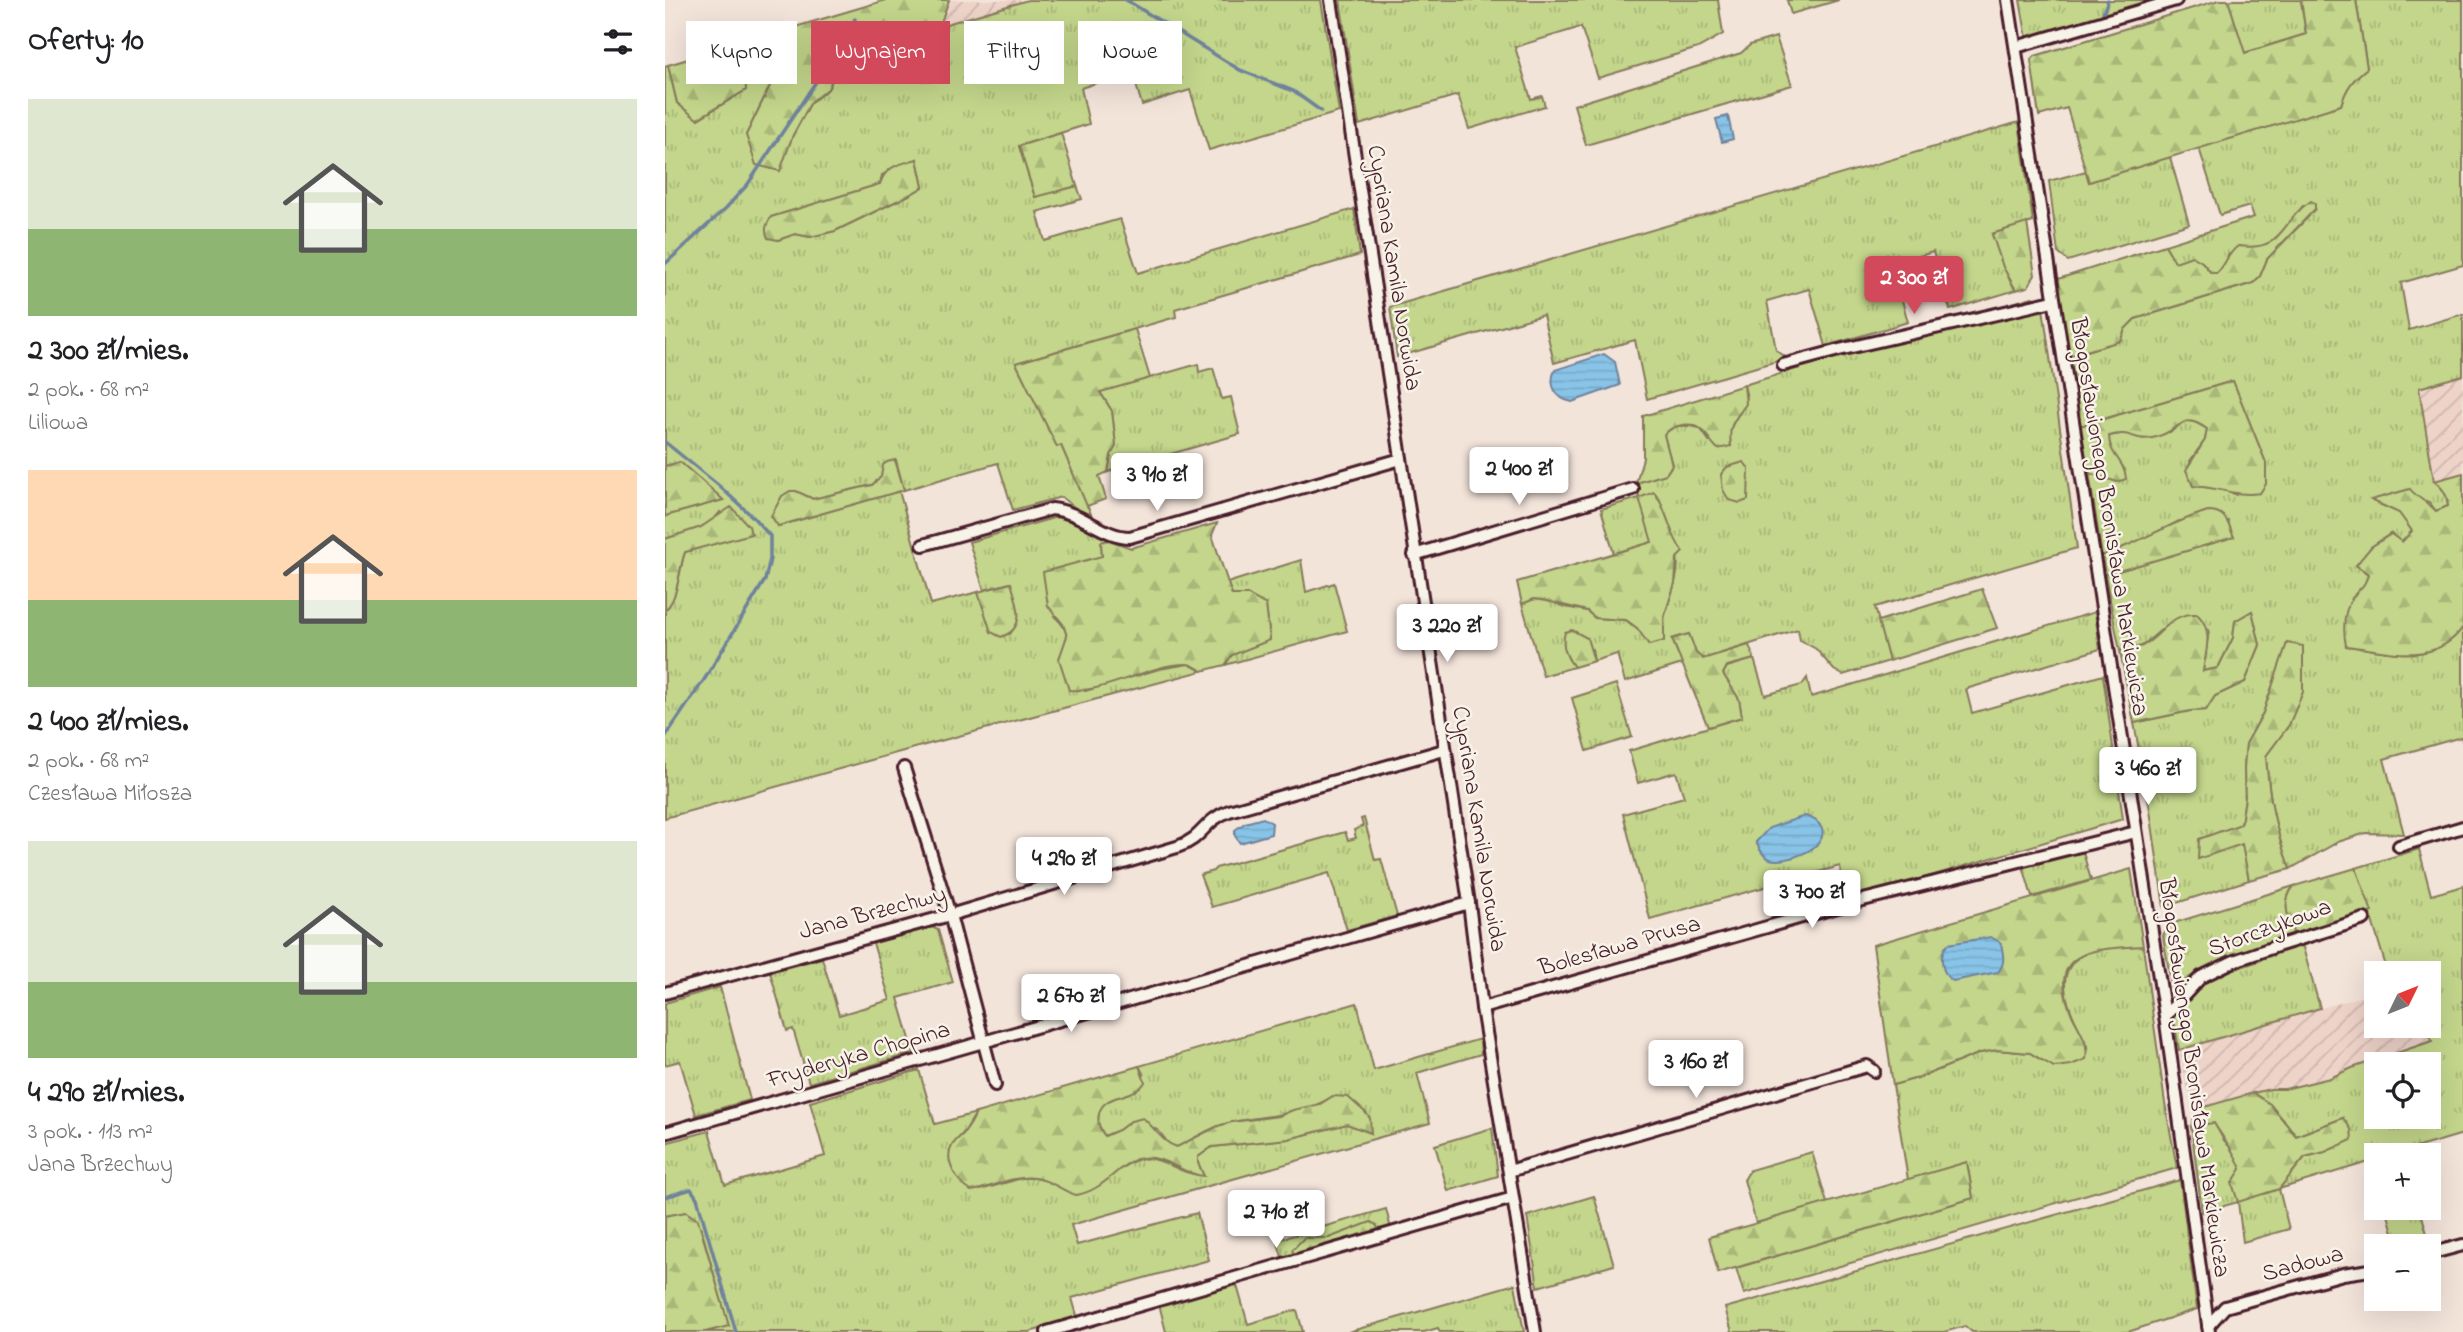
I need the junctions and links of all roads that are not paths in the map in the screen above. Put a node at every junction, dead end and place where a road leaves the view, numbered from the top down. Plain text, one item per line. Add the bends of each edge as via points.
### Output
1 (1331, 0) edge
2 (2008, 0) edge
3 (2176, 0) edge
4 (2016, 47) junction
5 (2053, 301) junction
6 (1783, 365) dead end
7 (1402, 458) junction
8 (1633, 489) dead end
9 (923, 545) dead end
10 (1414, 555) junction
11 (1444, 750) junction
12 (904, 768) dead end
13 (2463, 827) edge
14 (2136, 832) junction
15 (2399, 846) dead end
16 (1469, 903) junction
17 (950, 915) junction
18 (2364, 919) dead end
19 (665, 993) edge
20 (1482, 1008) junction
21 (2165, 1016) junction
22 (983, 1042) junction
23 (1874, 1071) dead end
24 (995, 1086) dead end
25 (665, 1133) edge
26 (1509, 1171) junction
27 (1513, 1198) junction
28 (2463, 1245) edge
29 (2441, 1251) edge
30 (2364, 1271) edge
31 (2208, 1329) edge
32 (1047, 1332) edge
33 (1535, 1332) edge

1 - 7 street, Cypriana Kamila Norwida
2 - 4 street, Błogosławionego Bronisława Markiewicza
3 - 4 street
4 - 5 street, Błogosławionego Bronisława Markiewicza
5 - 6 street
5 - 14 street, Błogosławionego Bronisława Markiewicza
7 - 9 street via 1130,537 1116,535 1067,510 1052,509
7 - 10 street, Cypriana Kamila Norwida
8 - 10 street
10 - 11 street, Cypriana Kamila Norwida
11 - 16 street, Cypriana Kamila Norwida
11 - 17 street, Jana Brzechwy via 1230,811 1211,820 1189,843
12 - 17 street
13 - 15 street
14 - 20 street, Bolesława Prusa via 1855,902
14 - 21 street, Błogosławionego Bronisława Markiewicza
16 - 20 street, Cypriana Kamila Norwida
16 - 22 street, Fryderyka Chopina
17 - 19 street, Jana Brzechwy
17 - 22 street
18 - 21 street, Storczykowa via 2201,976
20 - 26 street, Cypriana Kamila Norwida
21 - 31 street, Błogosławionego Bronisława Markiewicza
22 - 24 street
22 - 25 street, Fryderyka Chopina
23 - 26 street via 1867,1066
26 - 27 street, Cypriana Kamila Norwida
27 - 32 street
27 - 33 street, Cypriana Kamila Norwida
28 - 29 street
30 - 31 street, Sadowa via 2225,1307

